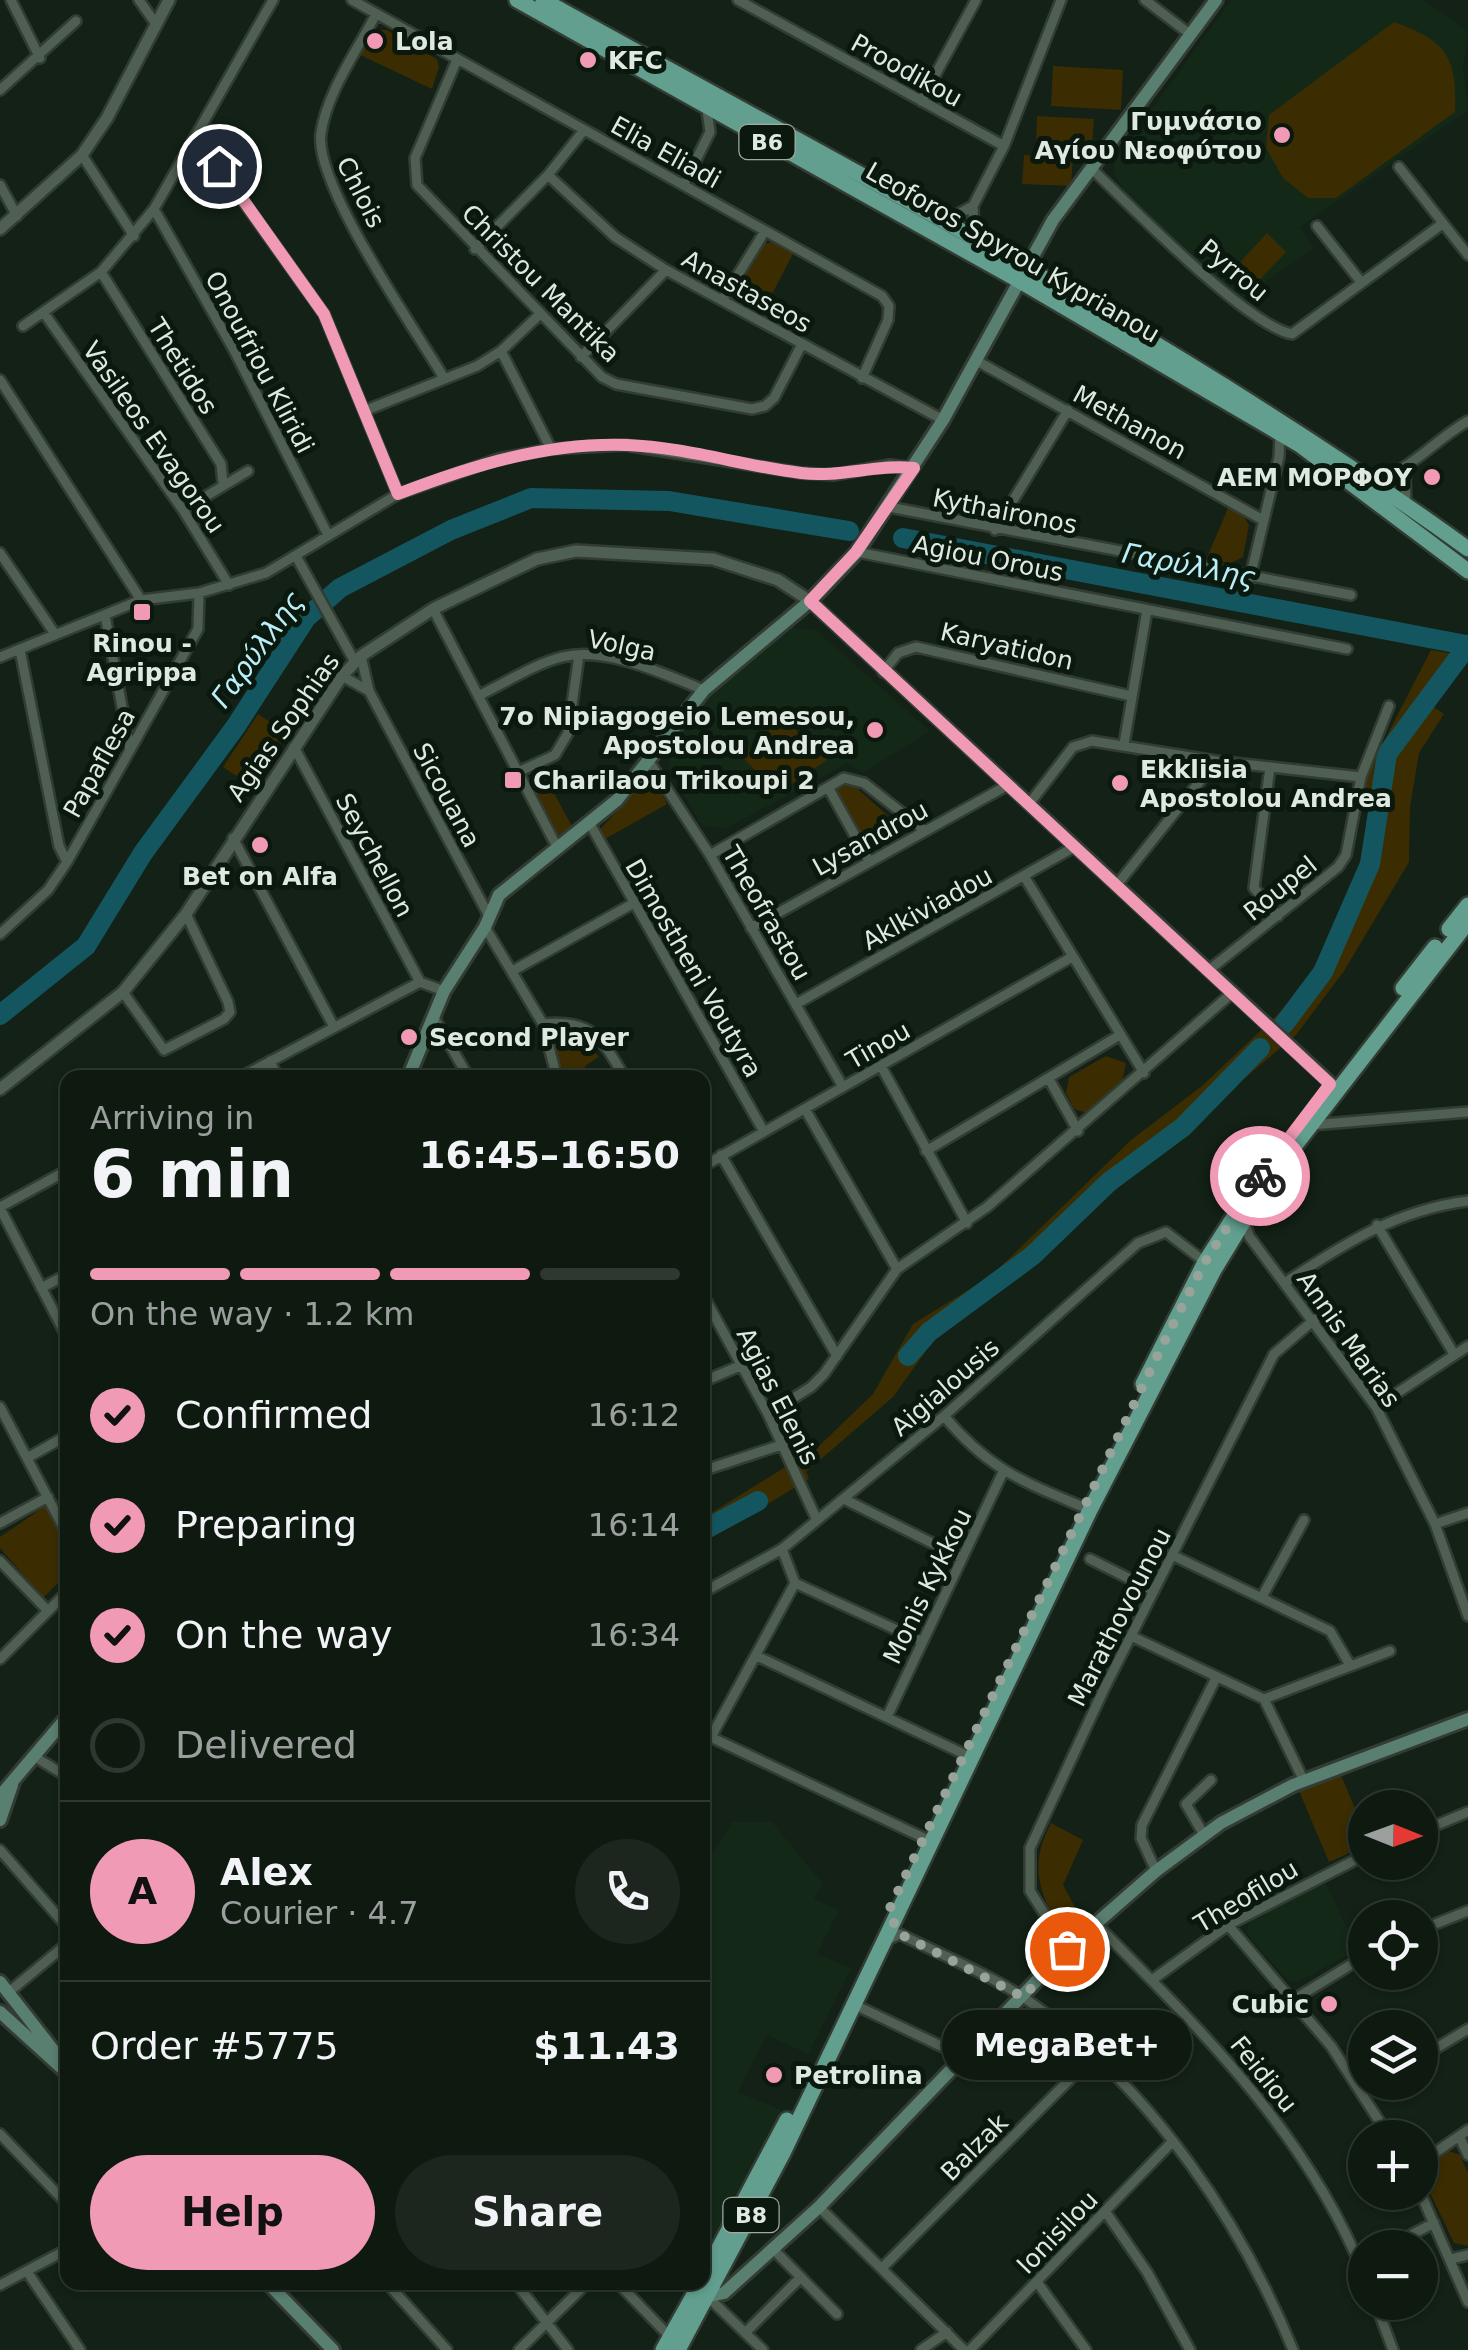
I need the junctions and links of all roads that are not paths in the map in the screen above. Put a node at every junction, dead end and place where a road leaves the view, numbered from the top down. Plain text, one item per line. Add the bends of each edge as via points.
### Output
1 (11, 0) edge
2 (139, 0) edge
3 (169, 0) edge
4 (273, 0) edge
5 (352, 0) edge
6 (518, 0) edge
7 (543, 0) edge
8 (738, 0) edge
9 (976, 0) edge
10 (1061, 0) edge
11 (1145, 0) edge
12 (1216, 0) edge
13 (376, 14) junction
14 (76, 21) dead end
15 (156, 24) junction
16 (1192, 35) junction
17 (40, 58) junction
18 (456, 62) junction
19 (0, 90) edge
20 (920, 101) junction
21 (707, 110) junction
22 (732, 123) junction
23 (584, 130) junction
24 (710, 132) junction
25 (196, 135) junction
26 (1004, 146) junction
27 (82, 155) junction
28 (1092, 168) junction
29 (1399, 168) dead end
30 (548, 174) junction
31 (684, 184) junction
32 (0, 185) edge
33 (972, 206) junction
34 (154, 209) junction
35 (17, 216) junction
36 (946, 220) junction
37 (1442, 224) junction
38 (1317, 226) dead end
39 (0, 230) edge
40 (765, 232) junction
41 (134, 236) junction
42 (974, 236) junction
43 (474, 248) junction
44 (1468, 255) edge
45 (666, 270) junction
46 (101, 272) junction
47 (1021, 274) junction
48 (1362, 282) junction
49 (723, 299) junction
50 (44, 312) junction
51 (539, 315) junction
52 (23, 326) dead end
53 (802, 344) junction
54 (501, 351) junction
55 (582, 357) junction
56 (977, 361) junction
57 (444, 378) junction
58 (862, 378) junction
59 (0, 380) edge
60 (1068, 410) junction
61 (364, 411) junction
62 (943, 420) junction
63 (1468, 421) edge
64 (1280, 434) junction
65 (1300, 445) junction
66 (551, 450) junction
67 (1279, 456) junction
68 (1414, 457) junction
69 (914, 468) junction
70 (248, 470) dead end
71 (1374, 480) junction
72 (223, 483) junction
73 (398, 494) junction
74 (1406, 504) junction
75 (888, 507) junction
76 (183, 510) junction
77 (1263, 520) junction
78 (996, 530) junction
79 (328, 534) junction
80 (1468, 549) edge
81 (856, 552) junction
82 (0, 553) edge
83 (297, 558) junction
84 (1468, 570) edge
85 (1250, 578) junction
86 (229, 584) junction
87 (199, 592) junction
88 (1351, 595) dead end
89 (141, 600) junction
90 (810, 601) junction
91 (433, 609) junction
92 (1147, 610) junction
93 (105, 615) junction
94 (55, 634) junction
95 (1347, 649) dead end
96 (20, 650) junction
97 (579, 655) junction
98 (0, 657) edge
99 (358, 659) junction
100 (883, 672) junction
101 (342, 676) junction
102 (369, 690) junction
103 (704, 690) junction
104 (478, 696) junction
105 (1131, 696) junction
106 (1388, 706) dead end
107 (1124, 744) junction
108 (294, 746) junction
109 (130, 750) junction
110 (1216, 761) junction
111 (650, 763) junction
112 (1270, 767) junction
113 (518, 772) junction
114 (1361, 777) junction
115 (1008, 785) junction
116 (829, 789) junction
117 (1029, 804) junction
118 (590, 824) junction
119 (924, 830) junction
120 (232, 838) junction
121 (556, 846) junction
122 (1076, 846) junction
123 (710, 855) junction
124 (869, 861) junction
125 (66, 862) junction
126 (1024, 876) junction
127 (1116, 886) junction
128 (634, 903) junction
129 (1468, 906) edge
130 (186, 914) junction
131 (1278, 916) junction
132 (488, 922) junction
133 (1468, 922) edge
134 (752, 928) junction
135 (0, 934) edge
136 (1072, 957) junction
137 (514, 970) junction
138 (1209, 970) junction
139 (420, 982) junction
140 (444, 991) junction
141 (122, 992) junction
142 (1232, 993) junction
143 (796, 1004) junction
144 (433, 1016) junction
145 (543, 1024) junction
146 (334, 1027) junction
147 (1120, 1035) junction
148 (270, 1061) junction
149 (881, 1066) junction
150 (254, 1070) edge
151 (274, 1070) edge
152 (411, 1070) edge
153 (464, 1070) edge
154 (555, 1070) edge
155 (621, 1070) edge
156 (1144, 1073) junction
157 (1049, 1080) junction
158 (1334, 1087) junction
159 (844, 1088) junction
160 (0, 1089) edge
161 (805, 1109) junction
162 (1468, 1113) edge
163 (1311, 1125) junction
164 (1078, 1130) junction
165 (764, 1132) junction
166 (926, 1151) junction
167 (722, 1155) junction
168 (710, 1162) edge
169 (60, 1174) edge
170 (1468, 1200) edge
171 (0, 1208) edge
172 (967, 1222) junction
173 (1240, 1224) junction
174 (1377, 1225) junction
175 (1227, 1248) junction
176 (1262, 1254) junction
177 (1205, 1262) junction
178 (897, 1270) junction
179 (60, 1278) edge
180 (1286, 1282) junction
181 (41, 1288) junction
182 (710, 1307) edge
183 (1315, 1319) junction
184 (60, 1324) edge
185 (1468, 1346) edge
186 (1454, 1354) junction
187 (836, 1356) junction
188 (742, 1365) junction
189 (710, 1379) edge
190 (0, 1407) edge
191 (1376, 1407) junction
192 (768, 1414) junction
193 (944, 1416) junction
194 (5, 1428) edge
195 (60, 1439) edge
196 (781, 1445) junction
197 (27, 1458) junction
198 (710, 1467) edge
199 (1003, 1472) junction
200 (48, 1497) junction
201 (844, 1499) junction
202 (1086, 1509) junction
203 (1468, 1513) edge
204 (816, 1518) junction
205 (60, 1520) edge
206 (1304, 1520) dead end
207 (0, 1523) edge
208 (1436, 1524) junction
209 (782, 1549) junction
210 (1172, 1555) junction
211 (962, 1558) junction
212 (1090, 1560) dead end
213 (0, 1562) edge
214 (795, 1583) junction
215 (710, 1589) edge
216 (1154, 1591) junction
217 (1262, 1596) junction
218 (60, 1599) edge
219 (48, 1611) junction
220 (1468, 1616) edge
221 (1131, 1636) junction
222 (921, 1641) junction
223 (1390, 1651) dead end
224 (757, 1656) junction
225 (0, 1659) edge
226 (1350, 1665) junction
227 (1215, 1680) junction
228 (1264, 1699) junction
229 (887, 1716) junction
230 (1468, 1719) edge
231 (60, 1726) edge
232 (710, 1730) edge
233 (710, 1736) edge
234 (964, 1754) junction
235 (35, 1756) junction
236 (60, 1772) edge
237 (1210, 1780) dead end
238 (1304, 1781) junction
239 (12, 1785) junction
240 (0, 1796) edge
241 (1468, 1812) edge
242 (0, 1820) edge
243 (1438, 1824) edge
244 (1204, 1836) junction
245 (924, 1838) junction
246 (0, 1850) edge
247 (1348, 1864) edge
248 (1156, 1871) junction
249 (1468, 1911) edge
250 (60, 1919) edge
251 (893, 1922) junction
252 (1095, 1923) junction
253 (1438, 1923) edge
254 (1228, 1925) junction
255 (60, 1948) edge
256 (1067, 1949) junction
257 (1348, 1966) edge
258 (1152, 1980) junction
259 (4, 1987) edge
260 (1023, 1997) junction
261 (1292, 2000) junction
262 (853, 2004) junction
263 (0, 2012) edge
264 (1468, 2029) edge
265 (1438, 2047) edge
266 (1093, 2056) junction
267 (966, 2058) junction
268 (60, 2060) edge
269 (60, 2064) edge
270 (1348, 2072) edge
271 (1464, 2133) edge
272 (1, 2138) edge
273 (1173, 2141) junction
274 (1438, 2151) edge
275 (1468, 2154) edge
276 (60, 2196) edge
277 (819, 2207) junction
278 (1428, 2210) edge
279 (1105, 2211) junction
280 (1434, 2223) junction
281 (1421, 2230) edge
282 (1348, 2236) edge
283 (773, 2249) junction
284 (60, 2254) edge
285 (1468, 2255) edge
286 (1451, 2259) junction
287 (883, 2267) junction
288 (710, 2271) edge
289 (710, 2272) edge
290 (28, 2273) junction
291 (801, 2277) junction
292 (1037, 2282) junction
293 (0, 2285) edge
294 (710, 2286) edge
295 (275, 2290) edge
296 (393, 2290) edge
297 (521, 2290) edge
298 (580, 2290) edge
299 (624, 2290) edge
300 (700, 2290) edge
301 (700, 2290) edge
302 (710, 2290) edge
303 (1468, 2302) edge
304 (837, 2314) dead end
305 (1382, 2320) edge
306 (546, 2322) junction
307 (745, 2332) junction
308 (947, 2332) junction
309 (671, 2346) edge
310 (80, 2350) edge
311 (333, 2350) edge
312 (447, 2350) edge
313 (519, 2350) edge
314 (568, 2350) edge
315 (762, 2350) edge
316 (921, 2350) edge
317 (967, 2350) edge
318 (1086, 2350) edge
319 (1190, 2350) edge
320 (1293, 2350) edge
321 (1393, 2350) edge

1 - 17 street
2 - 15 street
3 - 15 street
4 - 25 street
5 - 13 street, Elia Eliadi
6 - 21 main road, Leoforos Spyrou Kyprianou / B6
7 - 36 main road, Leoforos Spyrou Kyprianou / B6
8 - 20 street, Proodikou
9 - 20 street
10 - 26 street
11 - 16 street
12 - 16 main road
13 - 18 street, Elia Eliadi
13 - 57 street, Chlois via 331,101 320,150 332,188
14 - 17 street
15 - 27 street
16 - 28 main road
17 - 19 street
18 - 23 street, Elia Eliadi
18 - 43 street, Christou Mantika via 413,172
20 - 26 street, Proodikou
21 - 22 main road, Leoforos Spyrou Kyprianou / B6
21 - 24 street
22 - 24 street
22 - 47 main road, Leoforos Spyrou Kyprianou / B6
23 - 30 street
23 - 31 street, Elia Eliadi
24 - 31 street
25 - 34 street
25 - 61 street via 324,314
26 - 33 street
27 - 35 street
27 - 41 street
28 - 47 main road
28 - 48 street, Pyrrou via 1279,332 1292,334
29 - 37 street
30 - 43 street
30 - 45 street, Anastaseos via 615,237
31 - 40 street, Elia Eliadi
32 - 35 street
33 - 36 street
33 - 42 street
34 - 41 street
34 - 79 street, Onoufriou Kliridi
35 - 39 street
36 - 42 main road, Leoforos Spyrou Kyprianou / B6
37 - 44 street
37 - 48 street, Pyrrou
38 - 48 street
40 - 49 street
40 - 58 street, Elia Eliadi via 886,300 888,320
41 - 46 street
42 - 47 main road, Leoforos Spyrou Kyprianou / B6
43 - 51 street, Christou Mantika
45 - 49 street, Anastaseos
45 - 55 street
46 - 50 street
46 - 72 street, Thetidos via 221,464
47 - 56 main road
47 - 64 main road, Leoforos Spyrou Kyprianou / B6
47 - 71 main road, Leoforos Spyrou Kyprianou / B6
49 - 53 street, Anastaseos
50 - 52 street
50 - 76 street, Vasileos Evagorou
51 - 54 street
51 - 55 street, Christou Mantika
53 - 55 street, Christou Mantika via 774,398 752,408 616,384
53 - 58 street, Anastaseos
54 - 57 street
54 - 66 street
56 - 60 street, Methanon
56 - 62 main road
57 - 61 street
58 - 62 street, Anastaseos
59 - 89 street
60 - 77 street, Methanon
60 - 78 street
61 - 73 street
62 - 69 main road
63 - 68 street
64 - 65 main road, Leoforos Spyrou Kyprianou / B6
64 - 67 street
65 - 67 street
65 - 84 main road, Leoforos Spyrou Kyprianou / B6
66 - 69 street via 625,445 833,475
66 - 73 street via 498,459
67 - 77 street
68 - 71 street via 1398,474
68 - 74 street
69 - 75 main road
70 - 72 street
71 - 74 main road, Leoforos Spyrou Kyprianou / B6
72 - 76 street
73 - 79 street
74 - 80 main road, Leoforos Spyrou Kyprianou / B6
75 - 78 street, Kythaironos
75 - 81 main road
76 - 86 street, Vasileos Evagorou
77 - 85 street
78 - 85 street, Kythaironos
79 - 83 street
81 - 90 main road
81 - 92 street, Agiou Orous
82 - 94 street
83 - 86 street
83 - 99 street, Sicouana
85 - 88 street, Kythaironos
86 - 87 street
87 - 89 street
87 - 109 street, Papaflesa via 198,629
89 - 93 street
90 - 91 street, Agias Sophias via 778,580 714,558 576,551 537,559
90 - 100 street, Agias Sophias
90 - 103 main road
91 - 99 street, Agias Sophias
91 - 104 street
92 - 95 street, Agiou Orous
92 - 105 street
93 - 94 street
93 - 109 street
94 - 96 street
96 - 98 street
96 - 125 street
97 - 103 street, Volga via 643,666
97 - 104 street, Volga
97 - 113 street via 568,733 555,755
99 - 101 street, Agias Sophias
99 - 102 street, Sicouana
100 - 105 street, Karyatidon via 898,653 916,647
100 - 115 street, Agias Sophias
101 - 102 street
101 - 108 street, Agias Sophias
102 - 132 street, Sicouana
103 - 111 main road
104 - 113 street
105 - 107 street
106 - 114 street, Roupel
107 - 110 street
107 - 117 street via 1073,747
108 - 120 street, Agias Sophias
108 - 139 street, Seychellon
109 - 125 street, Papaflesa
110 - 112 street
110 - 127 street
111 - 118 main road
111 - 123 street, Theofrastou
112 - 114 street
112 - 131 street via 1254,888
113 - 121 street
114 - 131 street, Roupel via 1346,855
115 - 117 street, Agias Sophias
115 - 119 street, Lysandrou
116 - 119 street via 856,778
116 - 123 street
116 - 124 street
117 - 122 street, Agias Sophias
118 - 121 main road
118 - 128 street, Dimostheni Voutyra
119 - 124 street, Lysandrou
120 - 130 street, Agias Sophias
120 - 146 street
121 - 132 main road via 498,895
122 - 126 street, Aklkiviadou
122 - 127 street, Agias Sophias
123 - 134 street, Theofrastou
124 - 134 street, Lysandrou
125 - 135 street, Papaflesa via 29,910
126 - 136 street
126 - 143 street, Aklkiviadou
127 - 138 street, Agias Sophias
128 - 137 street
128 - 165 street, Dimostheni Voutyra
129 - 158 main road
130 - 141 street, Agias Sophias
130 - 141 street via 230,1012 164,1050
131 - 138 street, Roupel
132 - 137 street, Sicouana
132 - 140 main road
133 - 158 main road, B8
134 - 143 street, Theofrastou
136 - 147 street
136 - 149 street, Tinou
137 - 145 street, Sicouana
138 - 142 street, Agias Sophias
139 - 140 street
139 - 146 street
140 - 144 main road
141 - 160 street, Agias Sophias
142 - 156 street
142 - 158 street, Agias Sophias
143 - 159 street, Theofrastou
144 - 152 main road
144 - 153 street
145 - 154 street, Sicouana
145 - 155 street via 589,1029
146 - 148 street
147 - 156 street
147 - 157 street
148 - 150 street
148 - 151 street
149 - 159 street, Tinou
149 - 166 street
156 - 164 street
157 - 164 street
157 - 166 street
158 - 163 main road, B8
158 - 173 main road
159 - 161 street, Tinou
161 - 165 street, Tinou
161 - 178 street
162 - 163 street
163 - 173 main road, B8
164 - 172 street
165 - 167 street, Tinou
166 - 172 street
167 - 168 street, Tinou
167 - 187 street
169 - 171 street
170 - 174 street
171 - 181 street
172 - 178 street
173 - 175 main road, B8
173 - 176 street, Annis Marias
173 - 177 main road
174 - 180 street
174 - 186 street
175 - 176 street via 1249,1245
175 - 202 main road, B8
176 - 180 street, Annis Marias
177 - 193 street, Aigialousis via 1166,1232 1150,1236
177 - 202 main road
178 - 187 street
179 - 181 street
180 - 183 street, Annis Marias
181 - 184 street
182 - 188 street, Agias Elenis
183 - 191 street, Annis Marias
183 - 210 street, Marathovounou via 1274,1354
185 - 186 street
186 - 191 street
187 - 192 street via 812,1387
188 - 189 street
188 - 192 street, Agias Elenis
190 - 194 street
191 - 208 street, Annis Marias
192 - 196 street, Agias Elenis
193 - 199 street via 972,1450
193 - 201 street, Aigialousis
194 - 197 street
195 - 197 street
196 - 198 street
196 - 204 street, Agias Elenis
197 - 200 street
199 - 202 street
199 - 211 street, Monis Kykkou
200 - 205 street
200 - 207 street
201 - 204 street, Aigialousis
201 - 211 street
202 - 234 main road
202 - 251 main road, B8
203 - 208 street
204 - 209 street, Aigialousis
206 - 217 street
208 - 220 street, Annis Marias
209 - 214 street
209 - 215 street, Aigialousis
210 - 216 street, Marathovounou
210 - 217 street
211 - 222 street, Monis Kykkou
212 - 216 street
213 - 219 street
214 - 222 street
214 - 224 street
216 - 221 street, Marathovounou
217 - 226 street via 1330,1631
218 - 219 street
219 - 225 street
221 - 227 street
221 - 256 street, Marathovounou via 1030,1848 1030,1891
222 - 229 street, Monis Kykkou
223 - 226 street
224 - 229 street
224 - 232 street
226 - 228 street
227 - 228 street
227 - 248 street via 1142,1826 1140,1838
228 - 238 street
229 - 234 street
230 - 238 main road
231 - 235 main road
233 - 245 street
234 - 245 main road
235 - 236 street
235 - 239 main road
237 - 244 street via 1186,1800
238 - 244 main road
239 - 240 main road
239 - 242 main road
241 - 243 street
244 - 248 main road
245 - 251 main road
246 - 250 street
247 - 254 street, Theofilou
248 - 252 main road
249 - 253 street
251 - 260 street
251 - 262 main road, B8
251 - 288 main road, B8
252 - 256 main road
252 - 258 street, Feidiou
254 - 258 street, Theofilou
254 - 261 street
255 - 259 street
256 - 260 main road
257 - 261 street
258 - 282 street, Feidiou via 1261,2098
259 - 268 main road
260 - 266 street
260 - 267 main road
261 - 270 street
262 - 267 street
262 - 289 main road, B8
263 - 269 main road
264 - 265 street
266 - 273 street
266 - 287 street, Balzak
267 - 277 main road
271 - 274 street
271 - 275 street
272 - 276 street
273 - 279 street, Ionisilou
273 - 320 street via 1238,2238
277 - 283 main road
277 - 287 street
278 - 280 street
279 - 292 street, Ionisilou
279 - 319 street
280 - 281 street
280 - 286 street
283 - 291 street
283 - 294 main road via 724,2293
284 - 290 street
285 - 286 street
286 - 303 street
287 - 308 street
290 - 293 street
290 - 310 street
291 - 304 street
291 - 307 street
292 - 317 street, Ionisilou
292 - 318 street
295 - 311 main road
296 - 312 street
297 - 306 street
298 - 306 street
299 - 309 street
300 - 309 main road, B8
301 - 309 main road, B8
302 - 307 street
305 - 321 street
306 - 313 street
306 - 314 street
307 - 315 street
308 - 316 street
308 - 317 street

